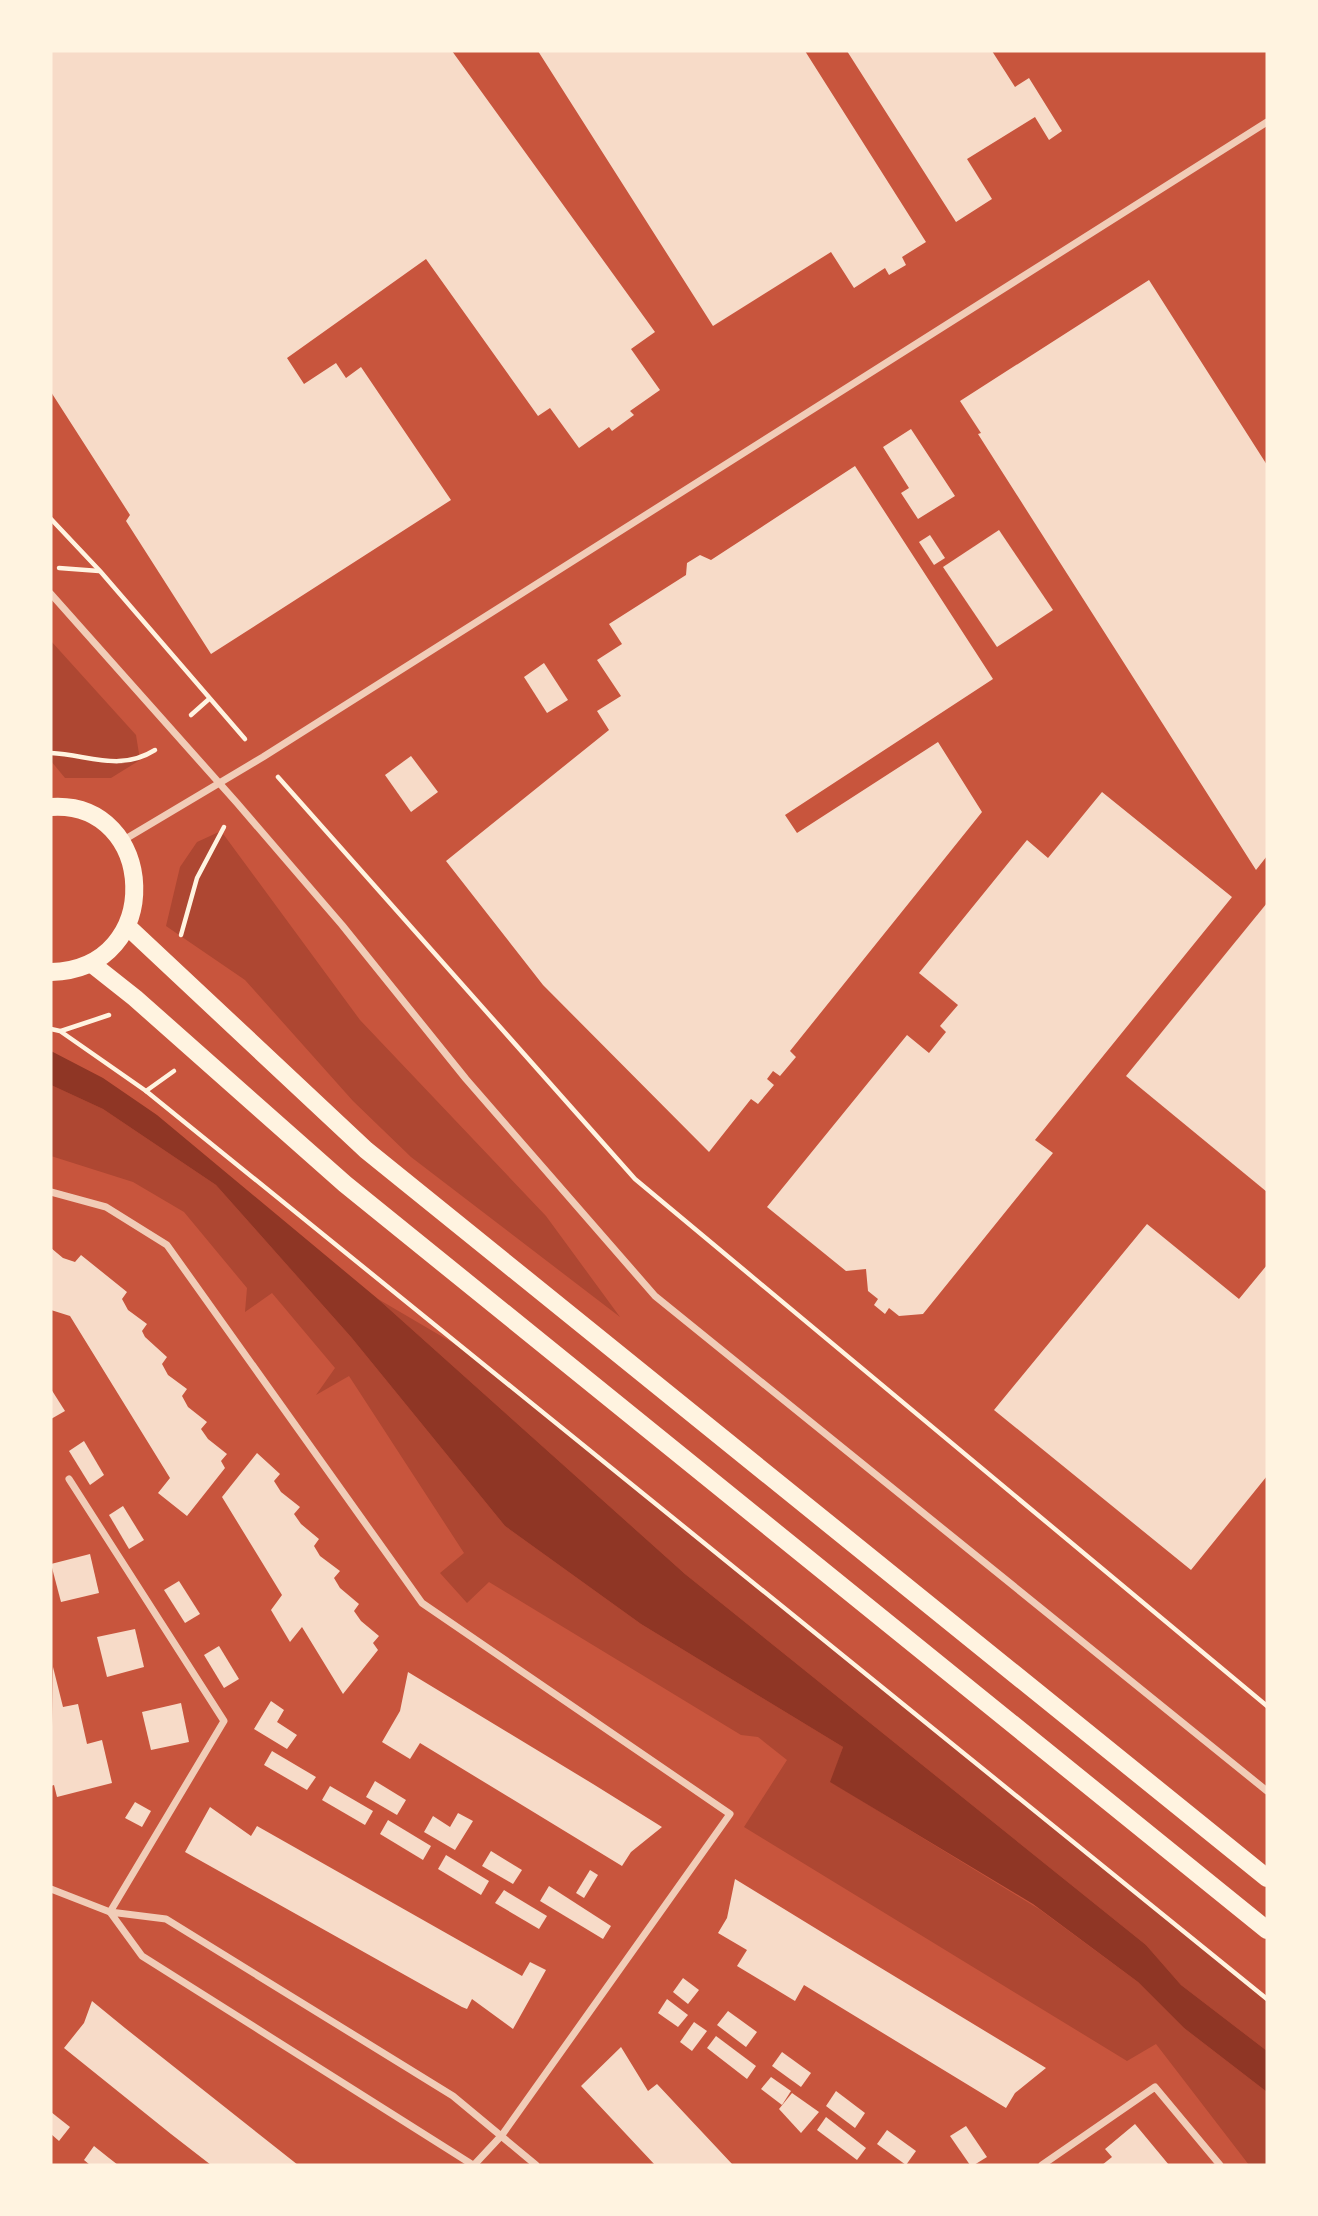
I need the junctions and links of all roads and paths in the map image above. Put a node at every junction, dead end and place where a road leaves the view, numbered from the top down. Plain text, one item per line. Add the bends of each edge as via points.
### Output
1 (1267, 122) edge
2 (51, 519) edge
3 (51, 568) edge
4 (100, 571) junction
5 (51, 594) edge
6 (209, 699) junction
7 (173, 732) junction
8 (51, 753) edge
9 (262, 757) junction
10 (217, 783) junction
11 (237, 803) junction
12 (51, 807) edge
13 (121, 842) junction
14 (128, 927) junction
15 (92, 964) junction
16 (167, 966) junction
17 (51, 972) edge
18 (135, 998) junction
19 (51, 1029) edge
20 (60, 1031) junction
21 (180, 1067) dead end
22 (146, 1091) junction
23 (51, 1192) edge
24 (69, 1479) dead end
25 (1267, 1706) edge
26 (1267, 1791) edge
27 (1267, 1878) edge
28 (51, 1889) edge
29 (110, 1912) junction
30 (1267, 1930) edge
31 (1267, 1998) edge
32 (502, 2135) junction
33 (473, 2165) edge
34 (536, 2165) edge
35 (1042, 2165) edge
36 (1220, 2165) edge

1 - 9 street
2 - 4 path
3 - 4 path
4 - 6 path
5 - 7 street
6 - 7 path
6 - 9 path
7 - 8 path via 157,749 120,763
7 - 10 street
9 - 10 street
9 - 25 path via 635,1179
10 - 11 street
10 - 13 street
11 - 16 path via 197,878 182,934
11 - 26 street via 466,1079 655,1296
12 - 13 main road via 84,813 105,824
13 - 14 main road via 136,884
14 - 15 main road via 113,948
14 - 16 main road
15 - 17 main road
15 - 18 main road
16 - 27 main road via 366,1150
18 - 20 path via 107,1017
18 - 30 main road via 345,1184
19 - 20 path
20 - 22 path
21 - 22 path
22 - 31 path
23 - 32 street via 106,1208 167,1245 422,1603 730,1814
24 - 29 street via 224,1721
28 - 29 street
29 - 32 street via 166,1919 453,2096
29 - 33 street via 142,1956
32 - 33 street
32 - 34 street
35 - 36 street via 1154,2087

